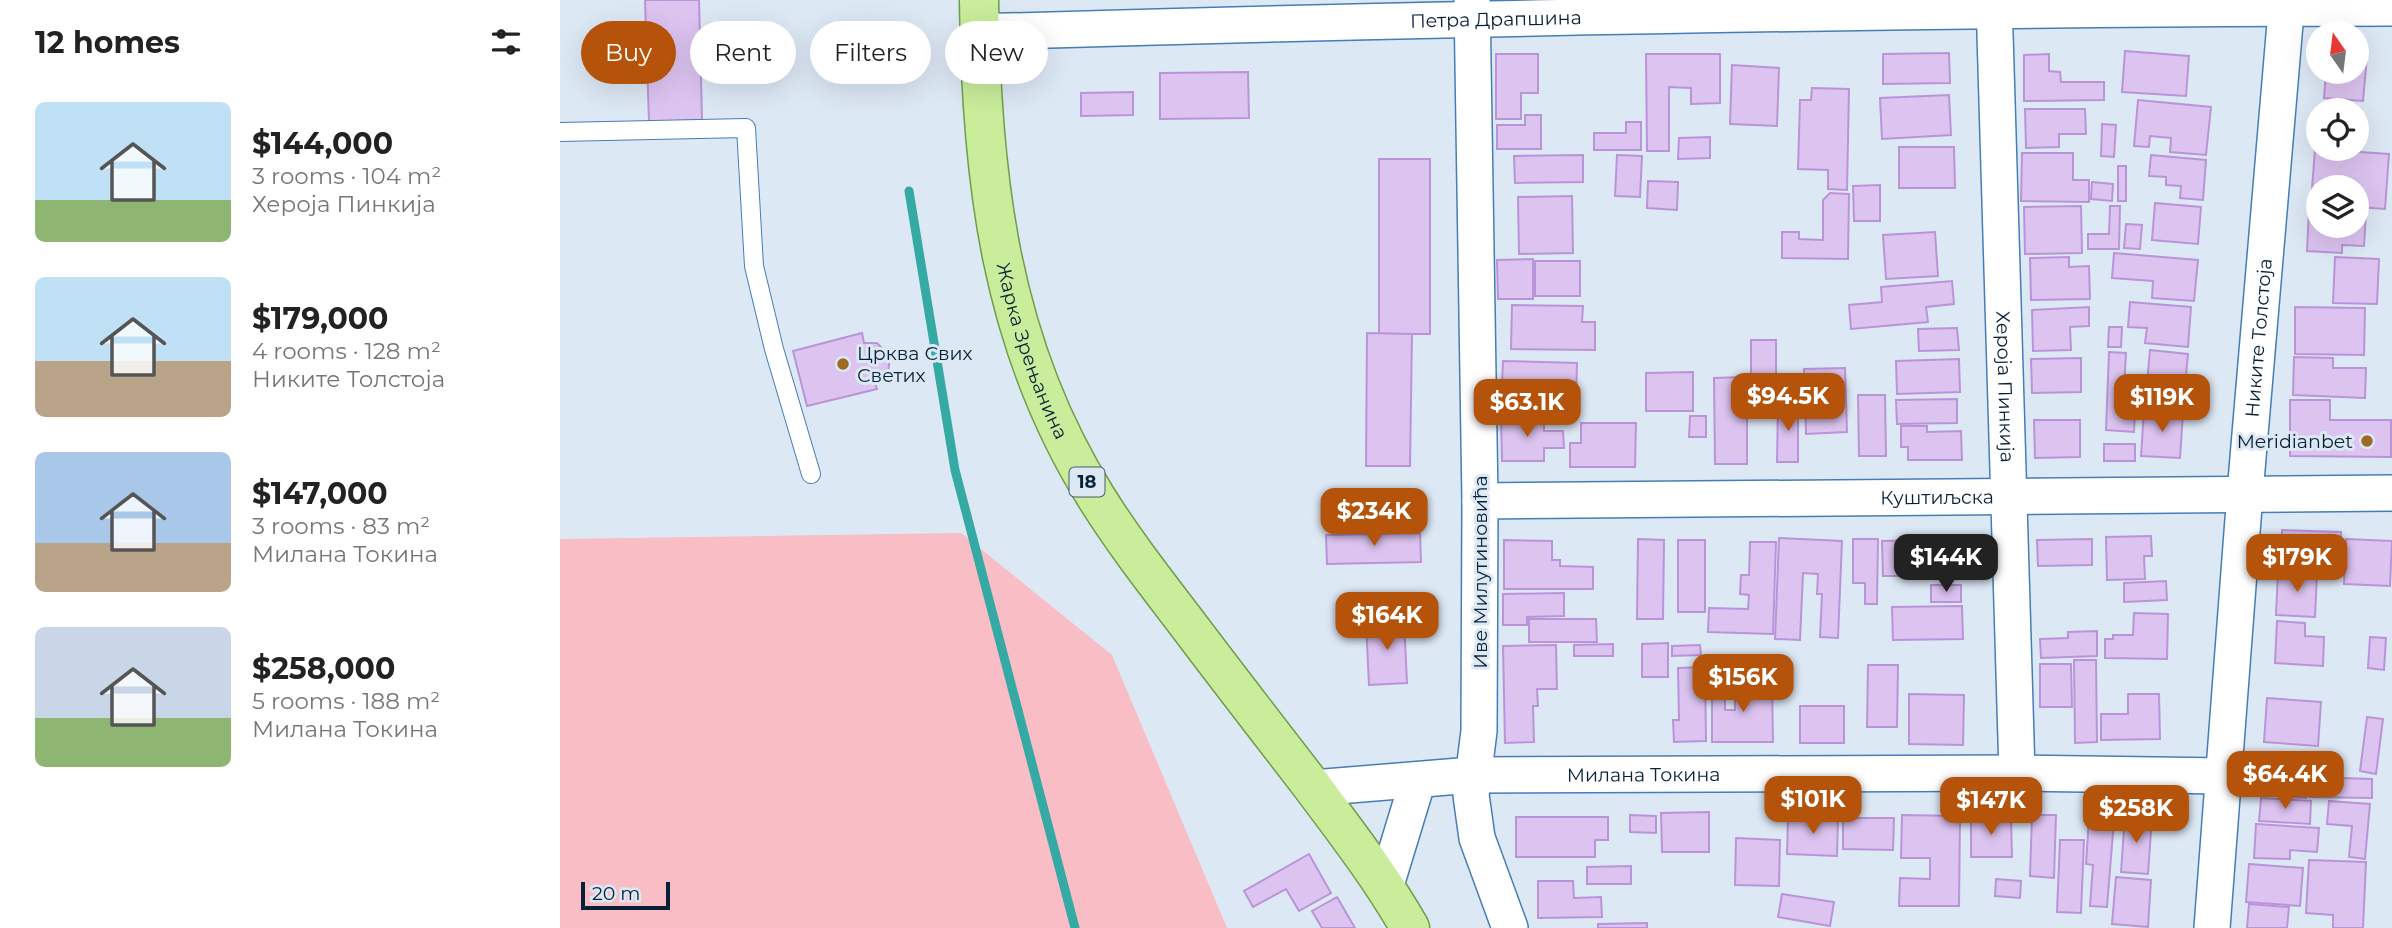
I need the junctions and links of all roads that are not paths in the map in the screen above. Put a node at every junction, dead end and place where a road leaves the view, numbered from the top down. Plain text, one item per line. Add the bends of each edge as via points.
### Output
1 (2287, 4) edge
2 (1994, 5) edge
3 (2392, 8) edge
4 (1472, 10) edge
5 (979, 16) edge
6 (560, 132) edge
7 (811, 474) dead end
8 (2392, 493) edge
9 (2245, 494) junction
10 (2008, 495) junction
11 (1480, 501) junction
12 (2017, 772) junction
13 (1472, 775) junction
14 (2224, 776) junction
15 (1418, 780) junction
16 (1313, 788) junction
17 (1386, 885) junction
18 (1410, 928) edge
19 (1510, 928) edge
20 (2212, 928) edge

1 - 2 street, Петра Драпшина
1 - 3 street, Петра Драпшина
1 - 9 street, Никите Толстоја
2 - 4 street, Петра Драпшина
2 - 10 street, Хероја Пинкија
4 - 5 street, Петра Драпшина
4 - 11 street, Иве Милутиновића
5 - 16 main road, Жарка Зрењанина / 18 via 989,177 999,247 1035,375 1095,496 1135,556
6 - 7 lane via 746,128 754,266
8 - 9 street, Куштиљска
9 - 10 street, Куштиљска
9 - 14 street, Никите Толстоја
10 - 11 street, Куштиљска
10 - 12 street, Хероја Пинкија
11 - 13 street, Иве Милутиновића via 1479,731
12 - 13 street, Милана Токина
12 - 14 street, Милана Токина
13 - 15 street, Милана Токина
13 - 19 street, Иве Милутиновића via 1478,838
14 - 20 street, Никите Толстоја
15 - 16 street, Милана Токина
15 - 17 street
16 - 17 main road, 18
17 - 18 main road, 18

